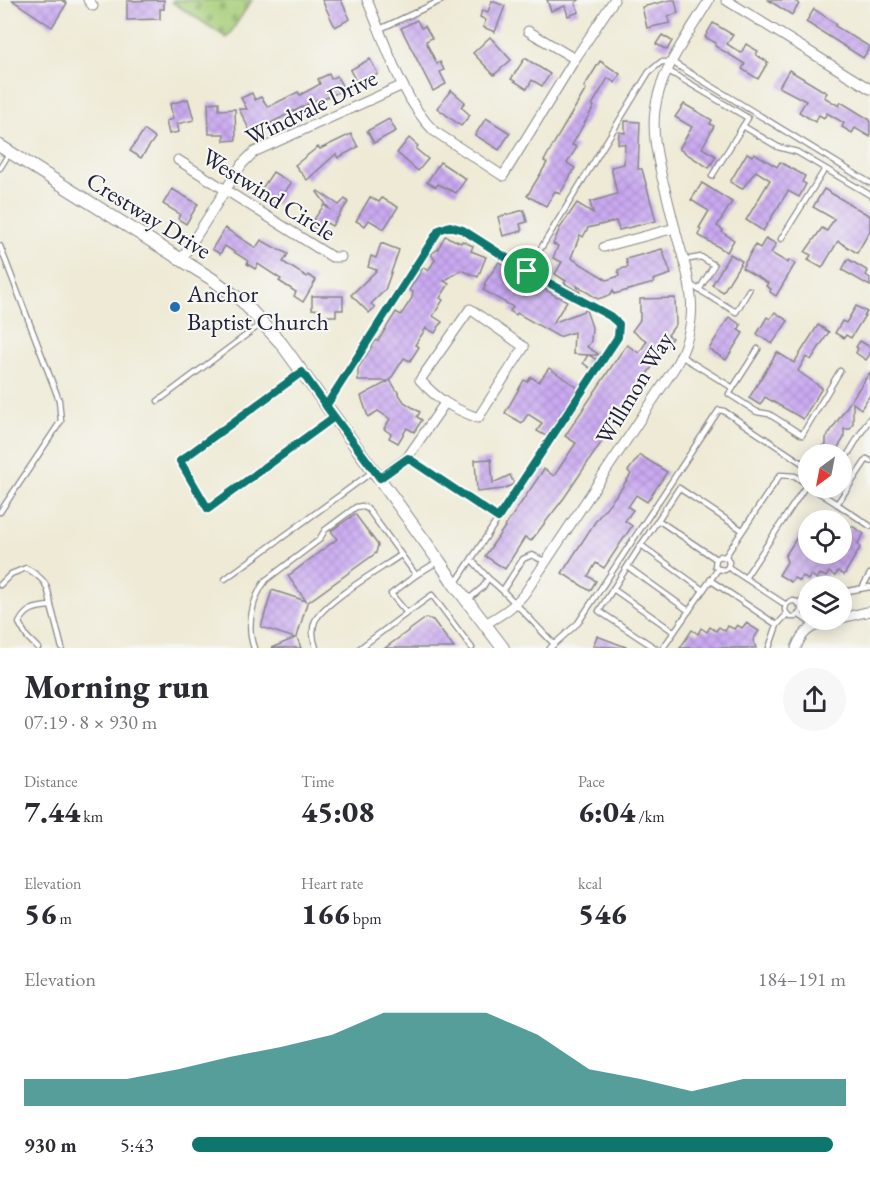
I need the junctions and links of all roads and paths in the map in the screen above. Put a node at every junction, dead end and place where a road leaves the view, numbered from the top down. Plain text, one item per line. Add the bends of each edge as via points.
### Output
1 (368, 0) edge
2 (442, 0) edge
3 (614, 0) edge
4 (709, 0) edge
5 (726, 0) edge
6 (380, 28) junction
7 (528, 31) dead end
8 (575, 59) junction
9 (669, 66) junction
10 (404, 85) junction
11 (870, 89) edge
12 (743, 126) junction
13 (5, 149) edge
14 (178, 159) dead end
15 (0, 168) edge
16 (825, 169) junction
17 (712, 176) dead end
18 (870, 183) edge
19 (225, 190) junction
20 (870, 195) edge
21 (675, 228) junction
22 (781, 239) dead end
23 (0, 246) edge
24 (604, 247) dead end
25 (340, 257) dead end
26 (181, 260) junction
27 (684, 260) junction
28 (527, 271) junction
29 (695, 287) junction
30 (749, 290) dead end
31 (263, 322) junction
32 (758, 349) dead end
33 (681, 356) junction
34 (840, 371) dead end
35 (302, 372) junction
36 (733, 388) junction
37 (158, 401) dead end
38 (445, 404) junction
39 (330, 411) junction
40 (870, 418) edge
41 (852, 448) edge
42 (408, 458) junction
43 (798, 459) edge
44 (870, 461) edge
45 (377, 475) junction
46 (798, 478) edge
47 (800, 498) edge
48 (828, 498) edge
49 (837, 504) junction
50 (0, 512) edge
51 (498, 518) junction
52 (658, 520) junction
53 (870, 526) edge
54 (742, 530) junction
55 (641, 545) junction
56 (401, 555) junction
57 (724, 556) junction
58 (716, 559) junction
59 (472, 560) junction
60 (439, 561) junction
61 (546, 562) junction
62 (628, 567) junction
63 (728, 567) junction
64 (718, 569) junction
65 (870, 574) edge
66 (416, 575) junction
67 (488, 578) junction
68 (746, 578) junction
69 (225, 579) dead end
70 (710, 580) junction
71 (0, 585) edge
72 (455, 585) junction
73 (870, 587) edge
74 (614, 589) junction
75 (862, 589) junction
76 (503, 590) junction
77 (703, 590) junction
78 (852, 590) edge
79 (467, 601) junction
80 (797, 603) edge
81 (514, 605) junction
82 (786, 605) junction
83 (51, 606) junction
84 (689, 611) junction
85 (870, 611) edge
86 (407, 613) junction
87 (787, 614) junction
88 (798, 614) edge
89 (852, 616) edge
90 (485, 624) junction
91 (777, 625) junction
92 (807, 630) edge
93 (674, 632) junction
94 (552, 646) edge
95 (38, 648) edge
96 (62, 648) edge
97 (254, 648) edge
98 (316, 648) edge
99 (360, 648) edge
100 (472, 648) edge
101 (503, 648) edge
102 (655, 648) edge
103 (663, 648) edge
104 (769, 648) edge
105 (796, 648) edge

1 - 6 street
2 - 6 lane
3 - 8 street
4 - 9 street, Willmon Way
5 - 11 street
6 - 10 street
7 - 8 street
8 - 10 street via 503,177 434,131 418,112
9 - 12 lane via 748,118
9 - 18 lane
9 - 21 street, Willmon Way via 656,102 654,135
9 - 28 lane via 662,62 649,72
10 - 19 street, Windvale Drive via 254,152
12 - 16 lane
12 - 17 lane
13 - 15 lane
13 - 26 main road, Crestway Drive
14 - 19 street, Westwind Circle
16 - 20 lane
16 - 22 lane
19 - 25 street, Westwind Circle via 332,257
19 - 26 street, Windvale Drive
21 - 24 street
21 - 27 street, Willmon Way
23 - 50 lane via 59,400 61,421
26 - 31 main road, Crestway Drive via 242,301
27 - 29 street, Willmon Way
27 - 29 lane via 701,257 714,265
28 - 39 lane via 463,230 450,226 439,230
28 - 51 lane via 610,316 619,324 618,337
29 - 30 lane via 736,312
29 - 33 street, Willmon Way via 691,323
31 - 35 main road, Crestway Drive
31 - 37 lane
32 - 36 lane
33 - 36 lane
33 - 61 street, Willmon Way
34 - 36 lane via 802,435 729,394
35 - 39 main road, Crestway Drive
35 - 39 lane via 180,461 208,509
38 - 38 street via 420,380 470,309 524,347 478,418
38 - 42 street
39 - 45 main road, Crestway Drive
40 - 41 lane
42 - 45 street
42 - 51 lane
43 - 94 lane via 719,410 578,623
44 - 49 lane via 867,459
45 - 60 main road, Crestway Drive
45 - 69 lane
46 - 54 lane via 780,475
47 - 68 lane
48 - 49 lane
49 - 53 lane
51 - 59 lane
52 - 54 lane via 679,488
52 - 55 lane
52 - 58 lane
54 - 57 lane
55 - 62 lane
55 - 77 lane
56 - 66 lane
56 - 97 lane via 368,509 356,507 261,586 249,622
56 - 98 lane via 331,603 315,620 312,637
57 - 58 lane
57 - 63 lane
58 - 64 lane
59 - 67 lane
59 - 72 lane
60 - 66 lane
60 - 72 main road, Crestway Drive
61 - 76 lane via 532,555 523,559
61 - 81 street, Willmon Way
62 - 74 lane
62 - 84 lane
63 - 64 lane
63 - 68 lane
64 - 70 lane
65 - 75 lane
66 - 86 lane via 391,594
67 - 76 lane
67 - 79 lane
68 - 82 lane
70 - 77 lane
70 - 91 lane
71 - 83 lane via 11,573 26,568 42,577
72 - 79 main road, Crestway Drive
73 - 75 lane
74 - 93 lane
74 - 102 lane via 599,611
75 - 78 lane
76 - 81 lane
77 - 84 lane
79 - 90 main road, Crestway Drive
80 - 82 lane
81 - 90 street, Willmon Way
81 - 94 lane
82 - 87 lane
83 - 95 lane via 32,608 19,623
83 - 96 lane
84 - 93 lane
85 - 89 street
86 - 99 lane
86 - 100 lane via 432,595
87 - 88 lane
87 - 91 lane
90 - 101 main road, Crestway Drive
91 - 104 lane
92 - 105 street
93 - 103 lane

